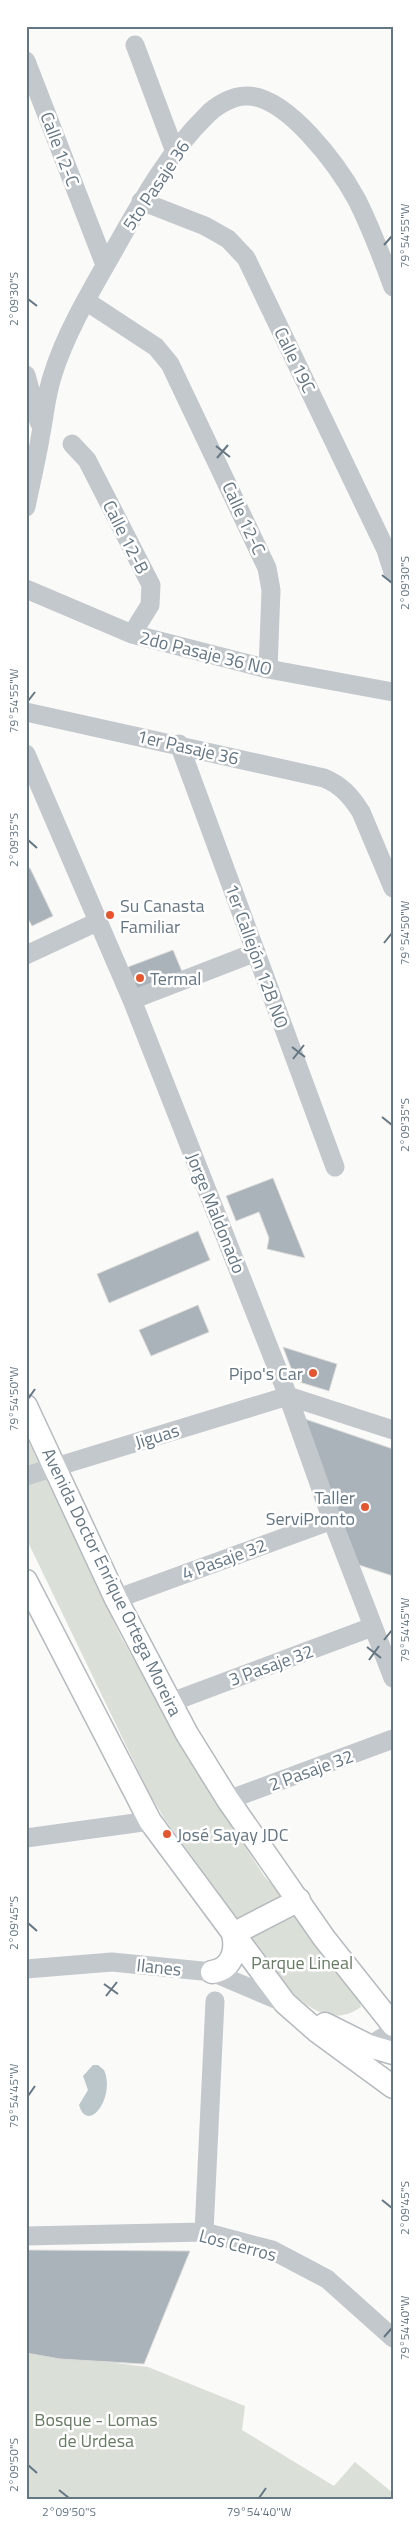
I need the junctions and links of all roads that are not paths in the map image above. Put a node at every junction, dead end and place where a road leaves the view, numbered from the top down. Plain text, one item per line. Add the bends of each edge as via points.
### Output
1 (135, 45) dead end
2 (26, 61) edge
3 (175, 152) junction
4 (141, 201) junction
5 (385, 243) edge
6 (105, 265) junction
7 (393, 287) edge
8 (86, 301) junction
9 (26, 375) edge
10 (42, 431) junction
11 (72, 444) dead end
12 (26, 507) edge
13 (393, 572) edge
14 (26, 589) edge
15 (132, 634) junction
16 (268, 669) junction
17 (393, 692) edge
18 (26, 712) edge
19 (179, 744) junction
20 (26, 754) edge
21 (34, 794) edge
22 (393, 888) edge
23 (97, 922) junction
24 (256, 952) junction
25 (26, 955) edge
26 (132, 1000) junction
27 (335, 1167) dead end
28 (288, 1396) junction
29 (26, 1406) edge
30 (393, 1430) edge
31 (56, 1467) junction
32 (26, 1476) edge
33 (332, 1520) junction
34 (26, 1581) edge
35 (116, 1599) junction
36 (372, 1627) junction
37 (393, 1678) edge
38 (169, 1703) junction
39 (393, 1739) edge
40 (228, 1800) junction
41 (150, 1820) junction
42 (26, 1838) edge
43 (299, 1900) junction
44 (233, 1934) junction
45 (26, 1969) edge
46 (212, 1972) junction
47 (215, 2001) dead end
48 (285, 2003) junction
49 (393, 2025) edge
50 (393, 2031) edge
51 (369, 2046) junction
52 (393, 2052) edge
53 (366, 2068) junction
54 (393, 2077) edge
55 (393, 2087) edge
56 (204, 2232) junction
57 (26, 2236) edge
58 (393, 2338) edge

1 - 3 street
2 - 6 street, Calle 12-C
3 - 4 street, 5to Pasaje 36
3 - 5 street, 5to Pasaje 36 via 206,115 222,104 244,96 266,98 305,129
4 - 6 street, 5to Pasaje 36
4 - 13 street, Calle 19C via 205,226 228,239 246,258 386,550
5 - 7 street, 5to Pasaje 36
6 - 8 street, 5to Pasaje 36
8 - 10 street, 5to Pasaje 36 via 53,373
8 - 16 street, Calle 12-C via 156,346 170,364 268,568 271,590
9 - 10 street
10 - 12 street, 5to Pasaje 36
11 - 15 street, Calle 12-B via 87,460 151,585 150,605
14 - 15 street, 2do Pasaje 36 NO
15 - 16 street, 2do Pasaje 36 NO
16 - 17 street, 2do Pasaje 36 NO
18 - 19 street, 1er Pasaje 36
19 - 22 street, 1er Pasaje 36 via 324,778 345,791 361,812
19 - 24 street, 1er Callejón 12B NO
20 - 21 street, Jorge Maldonado
21 - 23 street, Jorge Maldonado
23 - 25 street
23 - 26 street, Jorge Maldonado
24 - 26 street
24 - 27 street, 1er Callejón 12B NO
26 - 28 street, Jorge Maldonado
28 - 30 street
28 - 31 street, Jiguas
28 - 33 street, Jorge Maldonado
29 - 31 main road, Avenida Doctor Enrique Ortega Moreira
31 - 32 street, Jiguas
31 - 35 main road, Avenida Doctor Enrique Ortega Moreira
33 - 35 street, 4 Pasaje 32
33 - 36 street, Jorge Maldonado
34 - 41 main road
35 - 38 main road, Avenida Doctor Enrique Ortega Moreira
36 - 37 street, Jorge Maldonado
36 - 38 street, 3 Pasaje 32
38 - 40 main road, Avenida Doctor Enrique Ortega Moreira
39 - 40 street, 2 Pasaje 32
40 - 43 main road, Avenida Doctor Enrique Ortega Moreira
41 - 42 street
41 - 44 main road
43 - 44 main road
43 - 49 main road, Avenida Doctor Enrique Ortega Moreira via 346,1969
44 - 46 main road via 235,1947 231,1959 224,1968
44 - 48 main road
45 - 46 street, Ilanes via 112,1962
46 - 48 street, Ilanes
47 - 56 street
48 - 51 main road
48 - 53 main road
50 - 51 street
51 - 52 main road
53 - 54 main road
53 - 55 main road
56 - 57 street, Los Cerros
56 - 58 street, Los Cerros via 272,2250 327,2279

